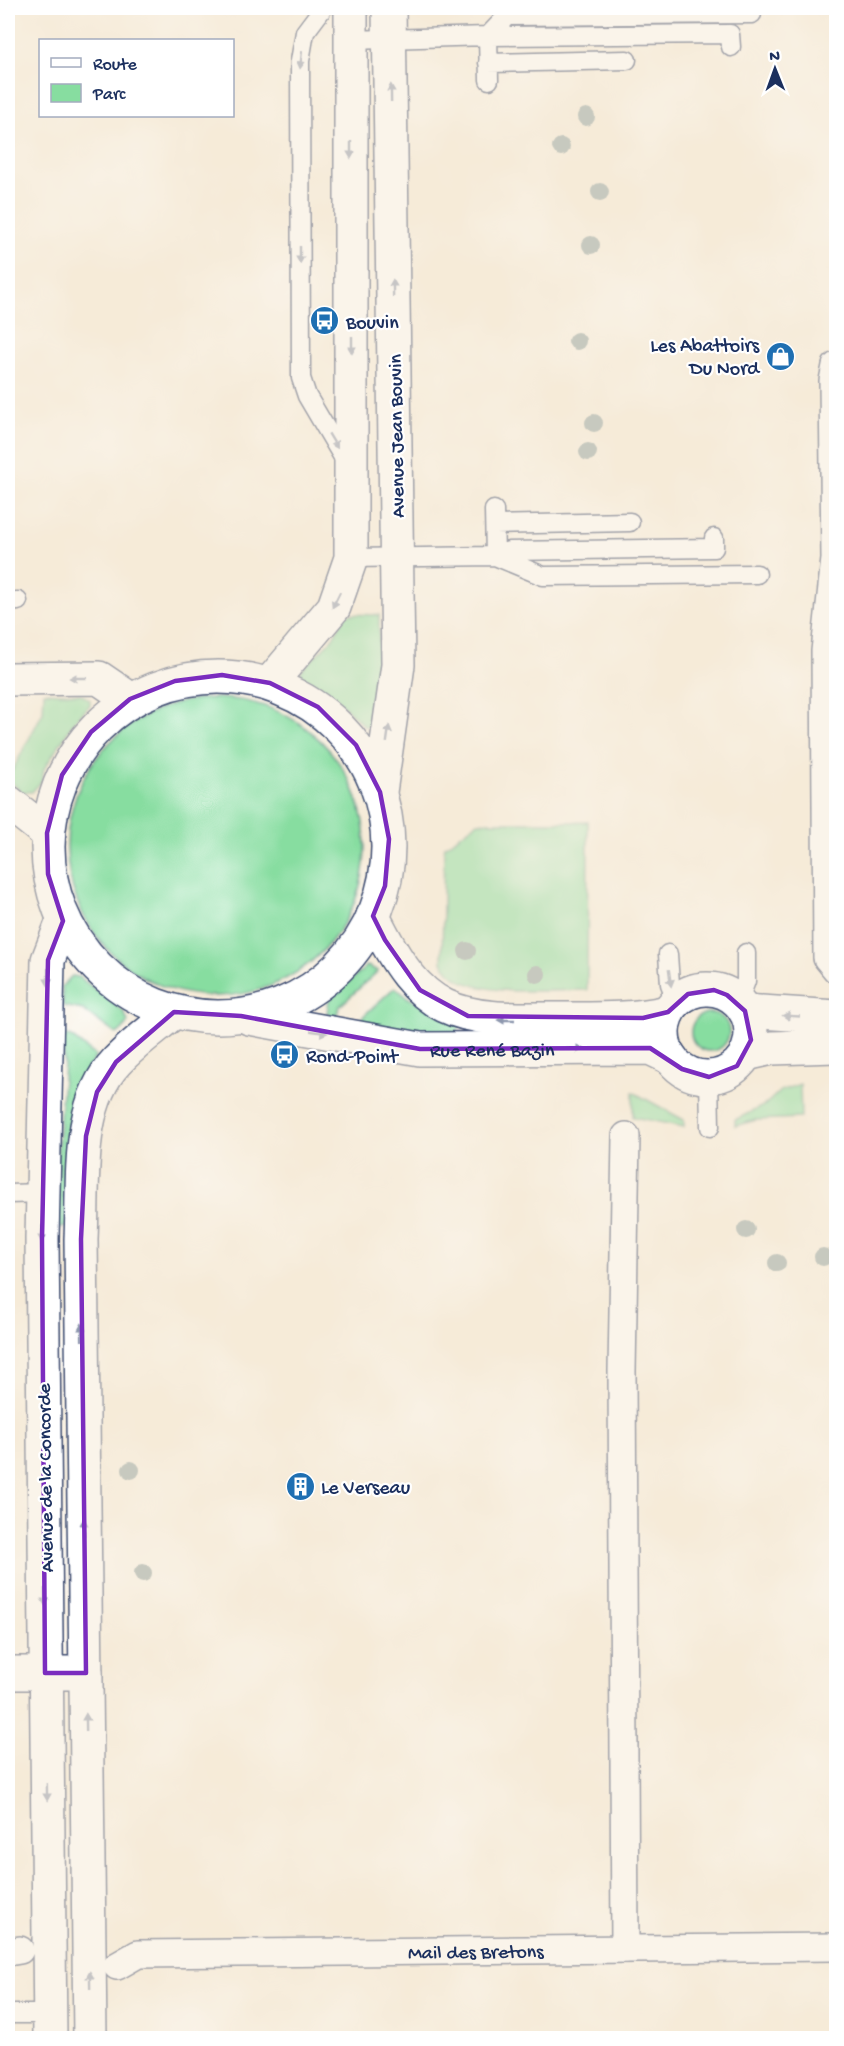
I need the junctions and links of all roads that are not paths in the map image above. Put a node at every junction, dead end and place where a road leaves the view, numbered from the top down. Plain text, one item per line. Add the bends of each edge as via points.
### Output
1 (323, 8) edge
2 (351, 8) edge
3 (752, 14) dead end
4 (390, 23) edge
5 (488, 36) junction
6 (351, 40) junction
7 (731, 47) dead end
8 (627, 60) dead end
9 (837, 366) edge
10 (352, 473) junction
11 (630, 522) dead end
12 (714, 538) dead end
13 (495, 556) junction
14 (351, 558) junction
15 (397, 558) junction
16 (757, 574) dead end
17 (831, 651) edge
18 (8, 679) edge
19 (270, 683) junction
20 (130, 699) junction
21 (380, 792) junction
22 (8, 802) edge
23 (47, 833) junction
24 (373, 916) junction
25 (63, 921) junction
26 (746, 953) dead end
27 (668, 954) dead end
28 (837, 969) edge
29 (673, 1007) junction
30 (741, 1007) junction
31 (174, 1012) junction
32 (241, 1016) junction
33 (837, 1017) edge
34 (837, 1046) edge
35 (746, 1054) junction
36 (671, 1058) junction
37 (710, 1077) junction
38 (710, 1127) dead end
39 (626, 1137) dead end
40 (43, 1193) junction
41 (8, 1194) edge
42 (8, 1672) edge
43 (45, 1673) junction
44 (86, 1673) junction
45 (837, 1947) edge
46 (626, 1949) junction
47 (117, 1966) dead end
48 (8, 2014) edge
49 (50, 2026) edge
50 (90, 2038) edge

1 -> 10 lane via 305,32 300,61 301,378 307,396
2 - 6 street
3 - 5 lane via 507,16
4 - 5 lane
4 - 6 lane
15 -> 4 street, Avenue Jean Bouvin
5 - 7 lane via 730,34
5 - 8 lane via 489,71
6 -> 10 street
9 - 17 street via 833,381 835,559
10 - 14 street
11 - 13 lane via 495,517
12 - 13 lane via 714,548 509,551
13 - 15 lane
13 - 16 lane via 543,576
14 - 15 lane
14 -> 19 street via 334,607
21 -> 15 street, Avenue Jean Bouvin via 398,665
17 - 28 street via 827,958
20 -> 18 street via 99,678
19 - 20 street via 222,675 175,681
19 - 21 street via 318,707 356,745
20 - 23 street via 91,732 62,775
21 - 24 street via 389,839 385,886
22 - 23 street
23 - 25 street via 48,874
29 -> 24 street, Rue René Bazin via 642,1018 493,1020 468,1016 445,1007 420,990 397,963
24 - 32 street via 350,955 315,989 282,1006
25 - 31 street via 83,952 108,979 139,999
25 -> 40 street, Avenue de la Concorde via 48,960
26 - 30 lane
27 -> 29 lane
29 - 30 street via 688,994 701,990 727,994
29 - 36 street via 663,1036
33 -> 30 street
30 - 35 street via 750,1025 751,1040
31 - 32 street
44 -> 31 street, Avenue de la Concorde via 81,1239 86,1136 97,1092 116,1062
32 -> 36 street, Rue René Bazin via 420,1049 650,1048
34 - 35 street via 772,1048
35 - 37 street via 737,1066
36 - 37 street via 688,1072
37 - 38 lane
39 - 46 street via 622,1371
40 - 41 lane
40 -> 43 street, Avenue de la Concorde
42 - 43 street
43 - 44 street
43 -> 49 street, Avenue de la Concorde
50 -> 44 street, Avenue de la Concorde
45 - 46 street, Mail des Bretons
46 - 47 street, Mail des Bretons via 138,1954
48 - 49 lane

